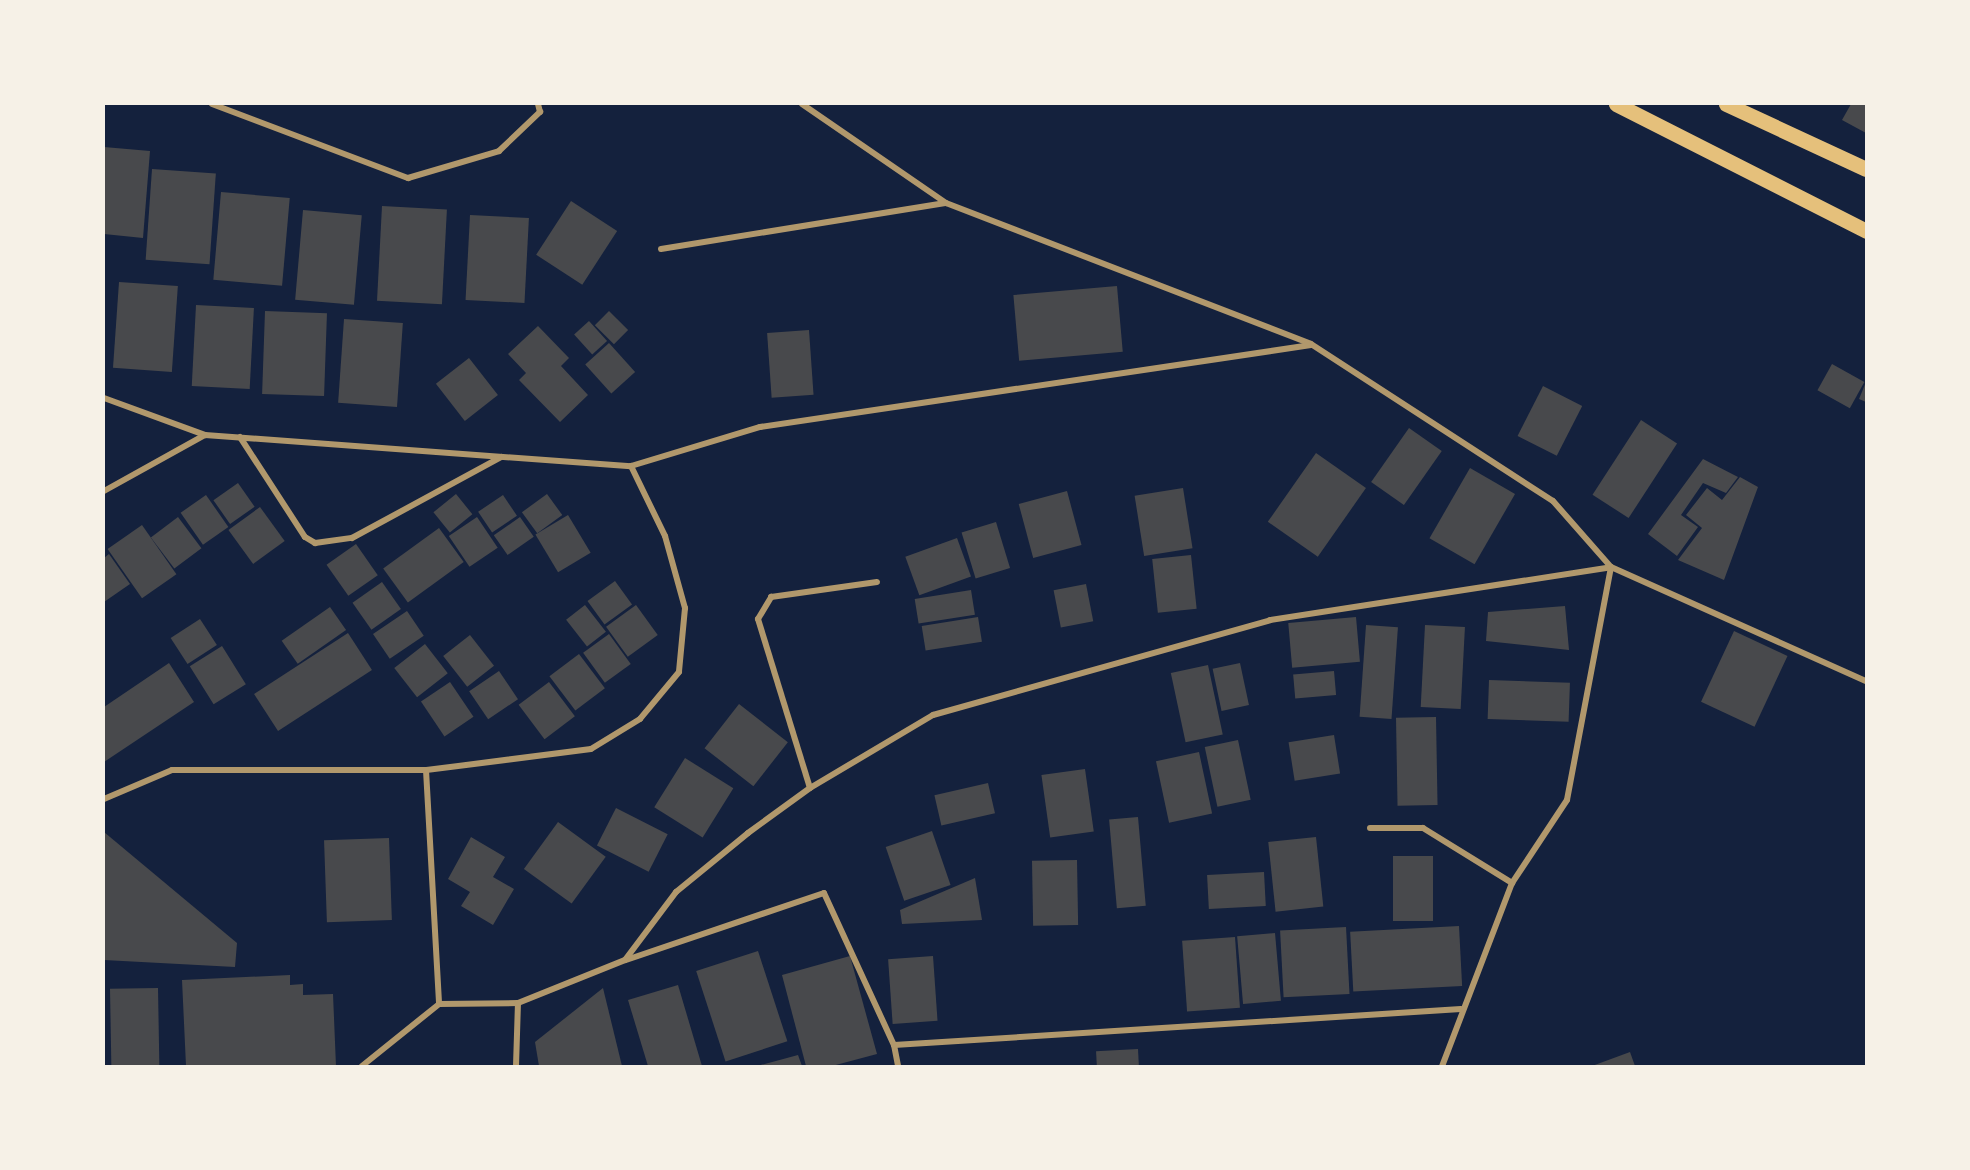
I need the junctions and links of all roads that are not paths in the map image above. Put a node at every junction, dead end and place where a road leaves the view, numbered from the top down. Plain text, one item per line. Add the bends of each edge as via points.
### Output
1 (212, 104) edge
2 (538, 104) edge
3 (802, 104) edge
4 (1617, 104) edge
5 (1726, 104) edge
6 (1866, 169) edge
7 (946, 203) junction
8 (1866, 231) edge
9 (660, 249) dead end
10 (1311, 344) junction
11 (104, 398) edge
12 (205, 435) junction
13 (240, 437) junction
14 (501, 456) junction
15 (631, 466) junction
16 (104, 491) edge
17 (1611, 567) junction
18 (877, 582) dead end
19 (1866, 681) edge
20 (426, 770) junction
21 (810, 788) junction
22 (104, 798) edge
23 (1370, 828) dead end
24 (1512, 883) junction
25 (625, 960) junction
26 (518, 1003) junction
27 (439, 1004) junction
28 (1461, 1009) junction
29 (894, 1045) junction
30 (362, 1066) edge
31 (516, 1066) edge
32 (898, 1066) edge
33 (1442, 1066) edge

1 - 2 street via 408,178 499,151 540,112
3 - 7 street
4 - 8 main road
5 - 6 main road
7 - 9 street
7 - 10 street
10 - 15 street via 760,427
10 - 17 street via 1553,501
11 - 12 street
12 - 13 street
12 - 16 street
13 - 14 street
13 - 14 street via 305,537 315,543 352,538
14 - 15 street
15 - 20 street via 665,536 685,608 679,672 640,719 591,749
17 - 19 street
17 - 21 street via 1247,626 933,715
17 - 24 street via 1567,800
18 - 21 street via 771,597 758,619
20 - 22 street via 172,770
20 - 27 street
21 - 25 street via 676,892
23 - 24 street via 1423,828
24 - 28 street
25 - 26 street
25 - 29 street via 824,893
26 - 27 street
26 - 31 street
27 - 30 street
28 - 29 street
28 - 33 street
29 - 32 street

